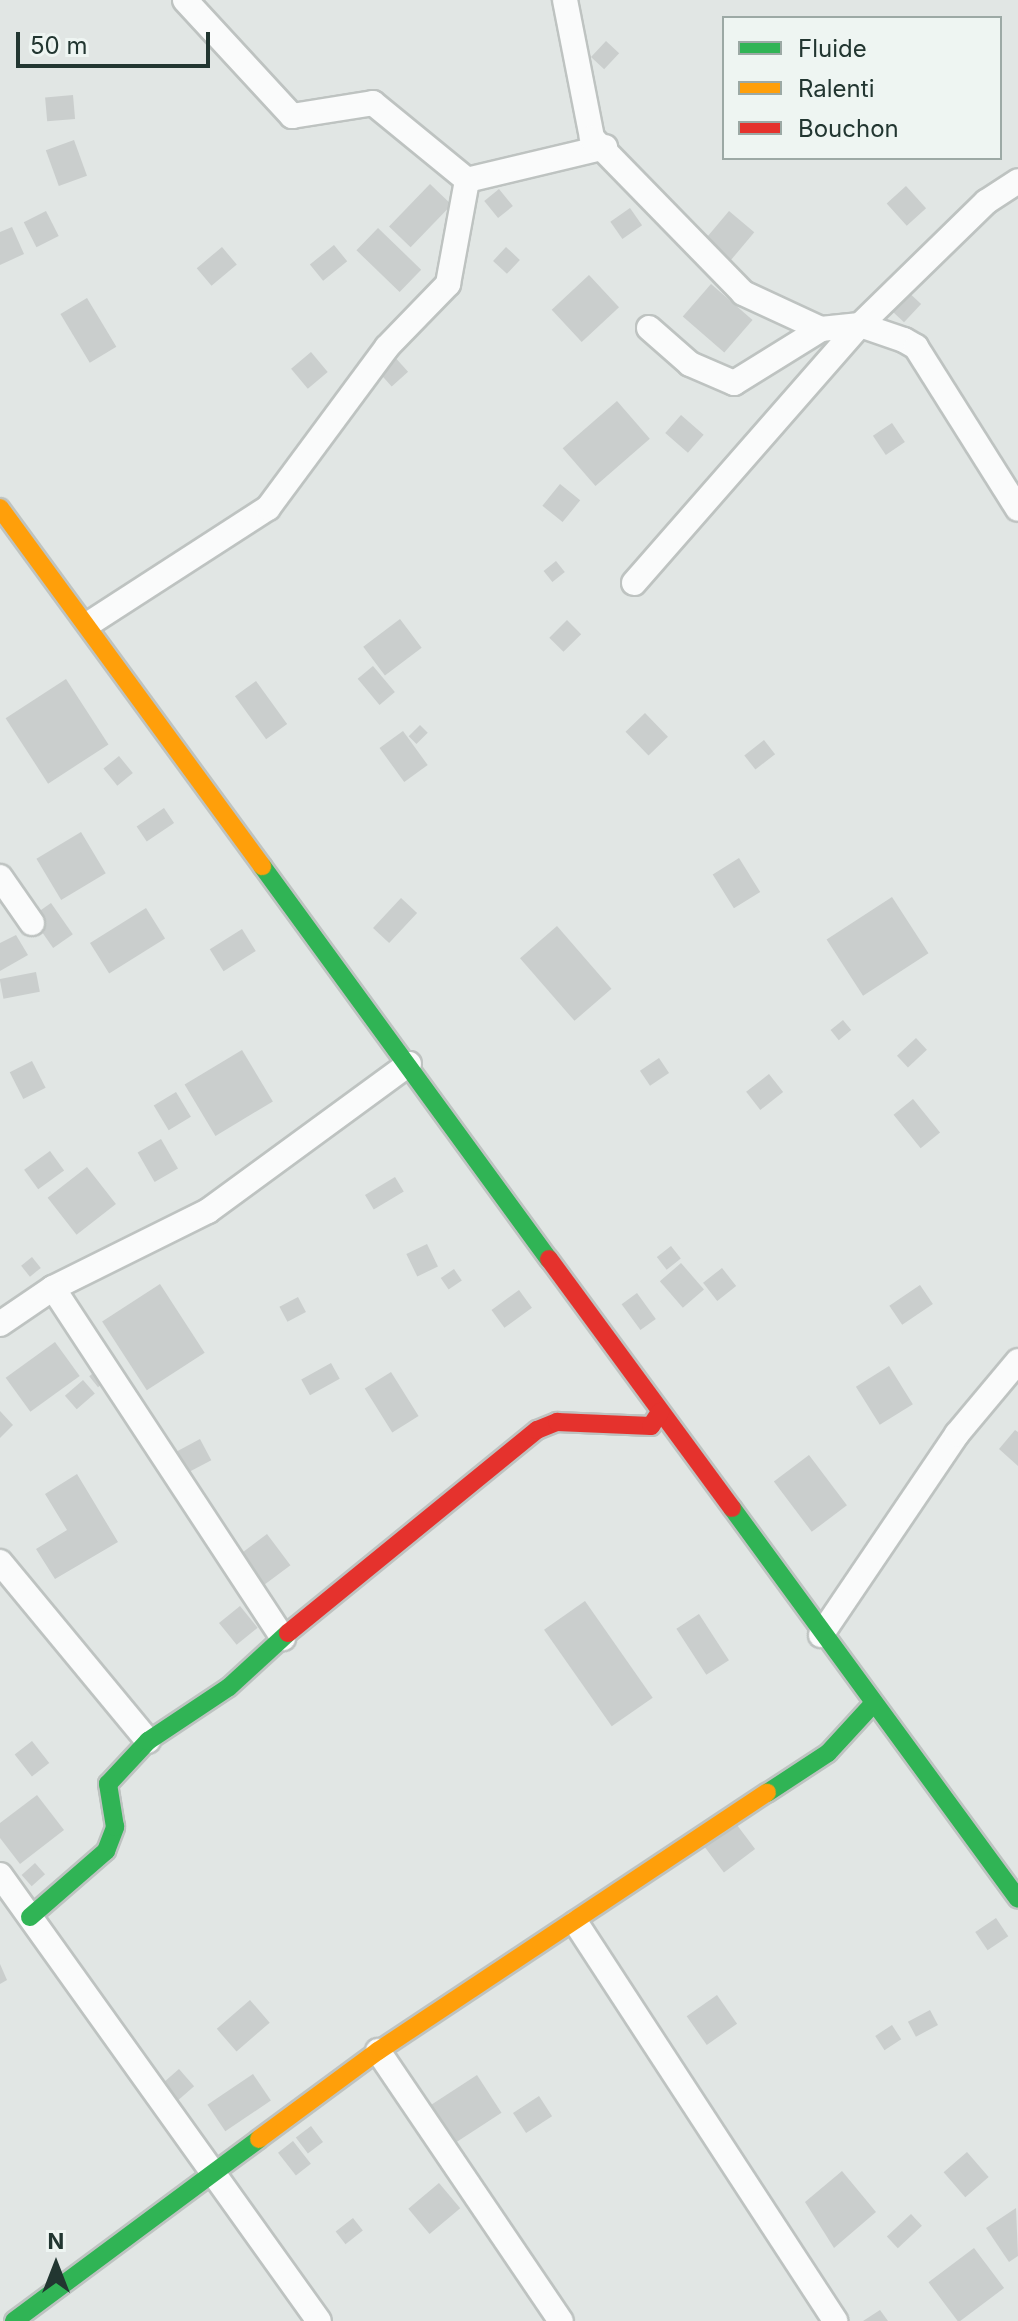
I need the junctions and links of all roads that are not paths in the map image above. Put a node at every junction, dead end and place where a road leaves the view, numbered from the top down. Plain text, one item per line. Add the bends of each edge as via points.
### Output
1 (185, 0) edge
2 (565, 0) edge
3 (605, 147) junction
4 (467, 180) junction
5 (1018, 181) edge
6 (860, 325) junction
7 (649, 328) dead end
8 (821, 329) junction
9 (0, 508) edge
10 (1018, 509) edge
11 (634, 583) dead end
12 (90, 623) junction
13 (0, 877) edge
14 (32, 923) dead end
15 (409, 1064) junction
16 (53, 1288) junction
17 (0, 1324) edge
18 (1018, 1361) edge
19 (660, 1412) junction
20 (0, 1562) edge
21 (821, 1635) junction
22 (283, 1638) junction
23 (873, 1704) junction
24 (148, 1741) junction
25 (0, 1875) edge
26 (1018, 1899) edge
27 (30, 1917) junction
28 (576, 1923) junction
29 (378, 2051) junction
30 (213, 2174) junction
31 (14, 2321) edge
32 (319, 2321) edge
33 (561, 2321) edge
34 (835, 2321) edge

1 - 4 street via 292,116 373,103
2 - 3 street via 577,84 592,138
3 - 4 street
3 - 8 street via 743,293
4 - 12 street via 448,284 387,347 268,508
5 - 6 street via 986,202
6 - 8 street
6 - 10 street via 916,347
6 - 11 street
7 - 8 street via 690,364 734,383
9 - 12 street
12 - 15 street
13 - 14 street
15 - 16 street via 208,1211
15 - 19 street
16 - 17 street
16 - 22 street
18 - 21 street via 957,1434
19 - 21 street
19 - 22 street via 651,1426 557,1422 537,1430
20 - 24 street
21 - 23 street
22 - 24 street via 229,1687
23 - 26 street
23 - 28 street via 828,1753
24 - 27 street via 108,1784 115,1827 106,1851
25 - 27 street
27 - 30 street
28 - 29 street
28 - 34 street
29 - 30 street
29 - 33 street
30 - 31 street
30 - 32 street

